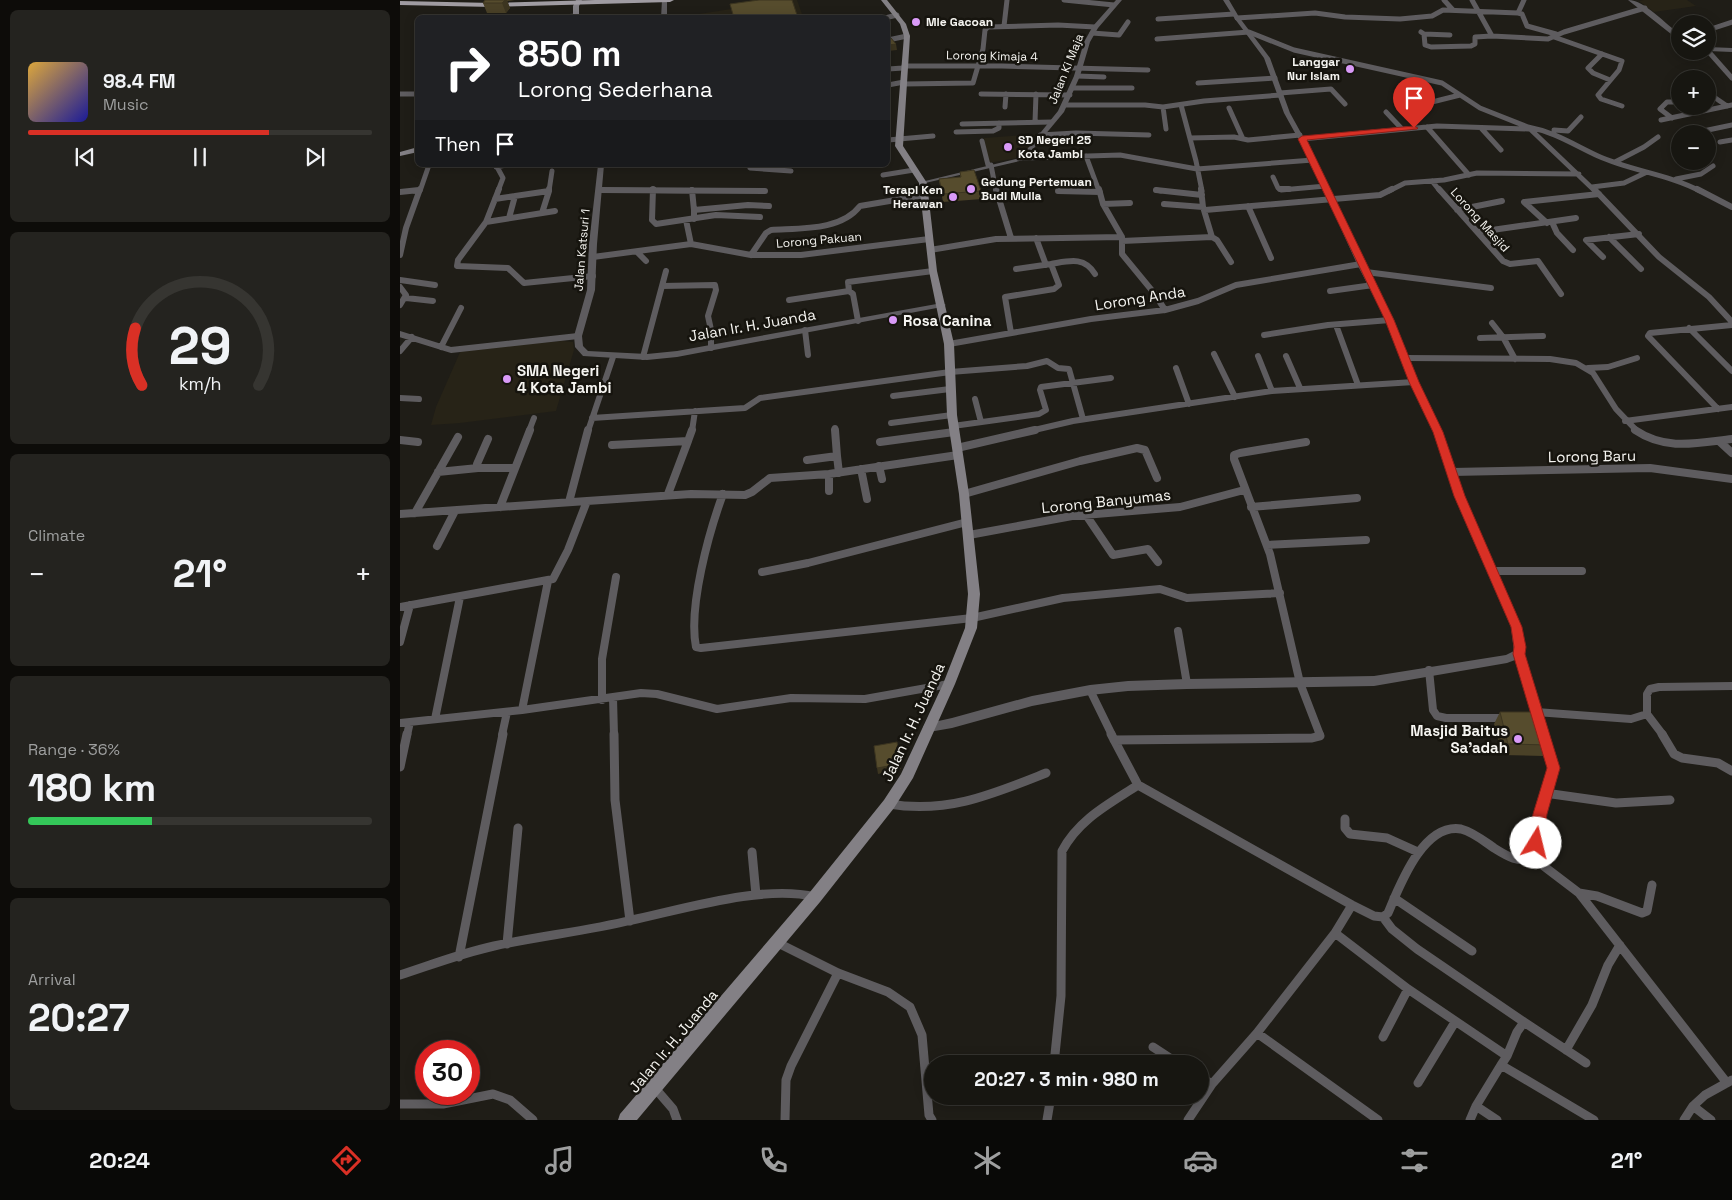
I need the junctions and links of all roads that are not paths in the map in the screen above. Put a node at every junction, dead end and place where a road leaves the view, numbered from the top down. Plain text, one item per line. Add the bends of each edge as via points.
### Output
1 (433, 0) edge
2 (543, 0) edge
3 (589, 0) edge
4 (667, 0) edge
5 (884, 0) edge
6 (1007, 0) edge
7 (1064, 0) edge
8 (1226, 0) edge
9 (1444, 0) edge
10 (1472, 0) edge
11 (1524, 0) edge
12 (1631, 0) edge
13 (492, 1) edge
14 (578, 2) edge
15 (1116, 2) edge
16 (400, 3) edge
17 (474, 3) junction
18 (1645, 8) junction
19 (1453, 10) junction
20 (1478, 12) junction
21 (1518, 13) junction
22 (576, 15) edge
23 (664, 15) edge
24 (891, 16) edge
25 (1235, 16) junction
26 (1158, 19) dead end
27 (1128, 22) dead end
28 (1732, 22) edge
29 (1004, 26) junction
30 (1716, 27) edge
31 (1093, 30) junction
32 (1671, 31) edge
33 (1249, 32) junction
34 (1450, 35) dead end
35 (907, 36) junction
36 (1492, 36) junction
37 (1555, 36) junction
38 (1157, 39) dead end
39 (890, 40) edge
40 (1462, 46) junction
41 (1716, 50) edge
42 (1732, 50) edge
43 (1602, 54) junction
44 (1463, 55) dead end
45 (1716, 59) edge
46 (978, 65) junction
47 (904, 67) junction
48 (1080, 68) junction
49 (890, 69) edge
50 (1148, 70) dead end
51 (1077, 76) junction
52 (1104, 77) dead end
53 (1275, 78) junction
54 (1732, 78) edge
55 (1610, 80) junction
56 (904, 83) junction
57 (1198, 83) dead end
58 (890, 85) edge
59 (1132, 88) dead end
60 (1071, 91) junction
61 (400, 94) edge
62 (415, 94) edge
63 (981, 94) dead end
64 (1006, 94) junction
65 (1036, 94) junction
66 (1281, 94) junction
67 (1460, 95) junction
68 (1716, 98) edge
69 (1671, 102) edge
70 (1345, 104) dead end
71 (1065, 105) junction
72 (1181, 105) junction
73 (1622, 106) dead end
74 (1729, 106) edge
75 (1005, 107) dead end
76 (1163, 107) junction
77 (1412, 107) dead end
78 (1229, 108) dead end
79 (1716, 109) edge
80 (1386, 112) dead end
81 (1687, 115) edge
82 (1581, 117) dead end
83 (1672, 118) junction
84 (1661, 120) dead end
85 (1036, 122) junction
86 (1052, 122) junction
87 (999, 123) junction
88 (962, 124) dead end
89 (1732, 124) edge
90 (1427, 127) junction
91 (1481, 128) junction
92 (1532, 128) junction
93 (1716, 128) edge
94 (1166, 129) dead end
95 (1402, 129) junction
96 (956, 132) dead end
97 (1040, 135) junction
98 (1149, 135) dead end
99 (934, 136) dead end
100 (1301, 137) junction
101 (1658, 137) dead end
102 (1190, 138) junction
103 (1243, 139) junction
104 (893, 140) edge
105 (1732, 140) edge
106 (982, 141) dead end
107 (1720, 142) dead end
108 (415, 150) edge
109 (1501, 150) dead end
110 (400, 154) edge
111 (1086, 156) junction
112 (1024, 158) junction
113 (1313, 160) junction
114 (1614, 162) junction
115 (990, 165) junction
116 (428, 167) edge
117 (497, 167) edge
118 (601, 167) edge
119 (750, 167) edge
120 (1196, 169) junction
121 (914, 170) junction
122 (1705, 170) edge
123 (552, 171) dead end
124 (791, 172) dead end
125 (1645, 173) junction
126 (1579, 174) junction
127 (883, 175) dead end
128 (1469, 176) junction
129 (1272, 177) dead end
130 (1674, 179) junction
131 (1432, 181) junction
132 (1326, 186) junction
133 (1592, 186) junction
134 (653, 189) junction
135 (924, 189) junction
136 (419, 190) junction
137 (599, 190) junction
138 (692, 190) junction
139 (1156, 190) dead end
140 (549, 191) junction
141 (765, 191) dead end
142 (1058, 191) dead end
143 (400, 192) edge
144 (1100, 192) junction
145 (1599, 194) junction
146 (1202, 195) junction
147 (515, 196) junction
148 (496, 199) junction
149 (1332, 199) junction
150 (1502, 201) dead end
151 (1130, 203) dead end
152 (1103, 204) junction
153 (1164, 204) dead end
154 (769, 206) dead end
155 (1248, 206) junction
156 (1204, 208) junction
157 (1732, 208) edge
158 (694, 210) junction
159 (1457, 210) junction
160 (555, 211) dead end
161 (542, 213) junction
162 (760, 217) dead end
163 (509, 218) junction
164 (694, 218) junction
165 (1576, 218) dead end
166 (686, 220) junction
167 (486, 222) junction
168 (1549, 223) junction
169 (1478, 232) junction
170 (1639, 234) junction
171 (1212, 237) junction
172 (1011, 238) junction
173 (1036, 238) junction
174 (1609, 238) junction
175 (1122, 239) junction
176 (691, 244) junction
177 (930, 245) junction
178 (1573, 250) dead end
179 (637, 252) junction
180 (400, 255) edge
181 (750, 256) junction
182 (593, 257) junction
183 (1271, 258) dead end
184 (1603, 258) dead end
185 (646, 261) dead end
186 (1231, 262) dead end
187 (1049, 264) junction
188 (1363, 268) junction
189 (1016, 269) dead end
190 (1641, 269) dead end
191 (666, 271) dead end
192 (933, 271) junction
193 (1095, 274) dead end
194 (593, 276) junction
195 (400, 280) edge
196 (435, 285) dead end
197 (1373, 285) junction
198 (662, 286) junction
199 (400, 287) edge
200 (1491, 288) dead end
201 (849, 291) junction
202 (1330, 291) dead end
203 (1561, 294) dead end
204 (406, 298) junction
205 (433, 300) dead end
206 (789, 300) dead end
207 (400, 305) edge
208 (942, 305) junction
209 (461, 308) dead end
210 (1165, 310) junction
211 (1390, 320) junction
212 (858, 321) junction
213 (1492, 323) dead end
214 (1732, 323) edge
215 (1336, 325) junction
216 (1689, 328) junction
217 (805, 330) junction
218 (1011, 333) junction
219 (400, 334) edge
220 (1264, 335) dead end
221 (412, 336) junction
222 (578, 336) junction
223 (1543, 336) dead end
224 (1503, 337) junction
225 (1480, 338) dead end
226 (949, 344) junction
227 (440, 347) junction
228 (711, 348) junction
229 (400, 351) edge
230 (1214, 354) dead end
231 (808, 355) dead end
232 (1258, 356) dead end
233 (1286, 356) dead end
234 (613, 357) junction
235 (643, 357) junction
236 (1405, 358) junction
237 (1637, 358) dead end
238 (1515, 359) junction
239 (1176, 368) dead end
240 (1588, 368) junction
241 (1732, 371) edge
242 (950, 372) junction
243 (1111, 378) dead end
244 (1072, 382) junction
245 (1414, 382) junction
246 (1358, 385) junction
247 (1300, 388) junction
248 (950, 389) junction
249 (1272, 391) junction
250 (893, 396) dead end
251 (1235, 397) junction
252 (400, 398) edge
253 (419, 399) dead end
254 (975, 399) dead end
255 (1189, 404) junction
256 (1732, 407) edge
257 (1718, 409) junction
258 (695, 411) junction
259 (534, 418) dead end
260 (592, 418) junction
261 (1083, 419) junction
262 (1625, 421) junction
263 (981, 422) junction
264 (891, 423) dead end
265 (953, 424) junction
266 (835, 428) dead end
267 (458, 436) dead end
268 (488, 439) dead end
269 (1732, 439) edge
270 (400, 440) edge
271 (688, 441) junction
272 (1719, 441) junction
273 (418, 442) dead end
274 (880, 442) dead end
275 (1306, 442) dead end
276 (612, 445) dead end
277 (958, 452) junction
278 (1732, 453) edge
279 (837, 456) junction
280 (807, 460) dead end
281 (879, 466) junction
282 (478, 468) junction
283 (515, 468) junction
284 (862, 469) junction
285 (438, 472) junction
286 (1452, 472) junction
287 (839, 473) junction
288 (829, 474) junction
289 (1157, 478) dead end
290 (882, 479) dead end
291 (1732, 479) edge
292 (1244, 490) junction
293 (829, 491) dead end
294 (668, 494) junction
295 (723, 494) junction
296 (964, 494) junction
297 (1357, 498) dead end
298 (867, 499) dead end
299 (587, 501) junction
300 (569, 502) junction
301 (500, 507) junction
302 (1251, 507) junction
303 (455, 511) junction
304 (400, 514) edge
305 (415, 514) junction
306 (1086, 515) junction
307 (967, 522) junction
308 (969, 535) junction
309 (1366, 540) dead end
310 (1267, 545) junction
311 (437, 546) dead end
312 (1158, 562) dead end
313 (1493, 571) junction
314 (1582, 571) dead end
315 (762, 572) dead end
316 (616, 577) dead end
317 (548, 582) junction
318 (1280, 593) junction
319 (460, 597) junction
320 (410, 605) junction
321 (400, 607) edge
322 (972, 618) junction
323 (1178, 631) dead end
324 (400, 642) edge
325 (1519, 654) junction
326 (1429, 670) junction
327 (1300, 682) junction
328 (949, 684) junction
329 (1187, 684) junction
330 (1732, 686) edge
331 (1090, 690) junction
332 (613, 698) junction
333 (602, 700) junction
334 (522, 710) junction
335 (507, 712) junction
336 (1647, 714) junction
337 (1534, 716) junction
338 (1510, 718) edge
339 (435, 719) junction
340 (410, 722) junction
341 (400, 723) edge
342 (929, 727) junction
343 (1114, 740) junction
344 (400, 767) edge
345 (1732, 771) edge
346 (1046, 773) dead end
347 (1138, 785) junction
348 (1546, 794) junction
349 (1670, 800) dead end
350 (889, 804) junction
351 (1344, 819) dead end
352 (518, 828) dead end
353 (752, 852) dead end
354 (1418, 852) junction
355 (1533, 858) junction
356 (1652, 885) dead end
357 (1579, 894) junction
358 (756, 895) junction
359 (815, 897) junction
360 (1394, 898) junction
361 (1352, 905) junction
362 (1382, 917) junction
363 (630, 921) junction
364 (1335, 933) junction
365 (776, 942) junction
366 (507, 944) junction
367 (1620, 945) junction
368 (1472, 951) dead end
369 (459, 957) junction
370 (838, 973) junction
371 (400, 976) edge
372 (1408, 989) junction
373 (1455, 1022) junction
374 (1524, 1022) junction
375 (1257, 1033) junction
376 (1383, 1037) dead end
377 (1152, 1047) dead end
378 (1566, 1050) junction
379 (1055, 1055) edge
380 (1165, 1055) edge
381 (1504, 1061) junction
382 (1586, 1063) dead end
383 (1730, 1081) edge
384 (1209, 1082) edge
385 (1418, 1083) dead end
386 (1212, 1084) junction
387 (654, 1087) junction
388 (400, 1104) edge
389 (1476, 1106) junction
390 (1693, 1106) junction
391 (1191, 1119) edge
392 (533, 1120) edge
393 (626, 1120) edge
394 (677, 1120) edge
395 (785, 1120) edge
396 (932, 1120) edge
397 (1378, 1120) edge
398 (1470, 1120) edge
399 (1497, 1120) edge
400 (1594, 1120) edge
401 (1684, 1120) edge
402 (1712, 1120) edge

1 - 17 main road
2 - 13 main road
2 - 14 main road
3 - 14 main road
4 - 14 main road
4 - 23 street
5 - 24 main road
6 - 29 street
7 - 15 street
8 - 25 street
9 - 19 street
10 - 20 street
11 - 21 street
12 - 18 street
13 - 17 main road
14 - 17 main road
14 - 22 main road
15 - 31 street, Jalan Ki Maja
16 - 17 main road
18 - 32 street
18 - 37 street
19 - 20 street
19 - 25 street via 1400,19 1315,13
20 - 21 street
20 - 36 street
21 - 37 street via 1522,14 1527,26
24 - 35 main road
25 - 26 street
25 - 33 street
27 - 31 street via 1119,35
28 - 30 street
29 - 31 street via 1058,25
29 - 46 street via 985,30
31 - 48 street, Jalan Ki Maja
33 - 38 street
33 - 53 street via 1267,58
33 - 67 street via 1294,50 1436,81
34 - 40 street via 1423,33 1427,46
35 - 39 street
35 - 47 main road, Jalan Ir. H. Juanda
36 - 37 street via 1543,40
36 - 40 street via 1476,37 1474,45
37 - 43 street
40 - 44 street
41 - 42 street
43 - 55 street via 1623,63
43 - 55 street via 1588,68
45 - 54 street
46 - 47 street, Lorong Kimaja 4
46 - 48 street, Lorong Kimaja 4
46 - 56 street via 972,83
47 - 49 street, Lorong Kimaja 4
47 - 56 main road, Jalan Ir. H. Juanda
48 - 50 street, Lorong Kimaja 4 via 1129,73
48 - 51 street, Jalan Ki Maja
51 - 52 street
51 - 60 street, Jalan Ki Maja
53 - 57 street
53 - 66 street
55 - 73 street via 1599,98
56 - 58 street
56 - 104 main road, Jalan Ir. H. Juanda
59 - 60 street
60 - 65 street
60 - 71 street, Jalan Ki Maja
61 - 62 street
63 - 64 street
64 - 65 street
64 - 75 street
65 - 85 street
66 - 70 street via 1331,89
66 - 72 street
66 - 100 street via 1287,113
67 - 77 street
67 - 92 street via 1492,113
68 - 74 street
69 - 83 street via 1660,109
71 - 76 street
71 - 86 street, Jalan Ki Maja
72 - 76 street
72 - 102 street
74 - 79 street
76 - 94 street
78 - 103 street
80 - 95 street
81 - 83 street
82 - 92 street via 1564,132
83 - 84 street
85 - 86 street
85 - 87 street
86 - 97 street, Jalan Ki Maja
87 - 88 street
87 - 96 street via 999,128 993,131
89 - 93 street
90 - 91 street
90 - 95 street
90 - 128 street
91 - 92 street
91 - 109 street
92 - 114 street via 1569,140
92 - 126 street
95 - 100 street
97 - 98 street
97 - 112 street, Jalan Ki Maja
99 - 104 street
100 - 103 street
100 - 113 street
101 - 114 street
102 - 103 street
102 - 120 street
104 - 121 main road, Jalan Ir. H. Juanda
105 - 107 street
106 - 115 street
108 - 110 main road
111 - 112 street
111 - 120 street via 1126,156
111 - 144 street
112 - 115 street
113 - 120 street
113 - 132 street
114 - 125 street
115 - 135 street
115 - 172 street
116 - 136 street
117 - 148 street via 503,178
118 - 137 street, Jalan Katsuri 1
119 - 124 street
120 - 146 street
121 - 127 street
121 - 135 main road, Jalan Ir. H. Juanda
122 - 130 street via 1701,174
123 - 140 street
125 - 130 street
125 - 133 street via 1624,183
126 - 128 street via 1484,173
126 - 133 street
128 - 131 street
129 - 132 street via 1281,190
130 - 157 street
131 - 149 street via 1405,183 1380,195
131 - 159 street, Lorong Masjid
132 - 149 street
133 - 145 street
134 - 137 street
134 - 138 street
134 - 166 street via 653,222
135 - 177 main road, Jalan Ir. H. Juanda
135 - 181 street via 860,206 848,217 817,227 771,230
136 - 143 street
136 - 180 street
137 - 182 street, Jalan Katsuri 1
138 - 141 street
138 - 158 street
139 - 146 street
140 - 147 street
140 - 161 street
142 - 144 street
144 - 152 street
145 - 168 street via 1524,202
145 - 170 street
146 - 156 street
147 - 148 street
147 - 163 street
148 - 167 street
149 - 155 street
149 - 188 street
150 - 159 street
151 - 152 street
152 - 175 street
153 - 156 street
154 - 158 street
155 - 156 street
155 - 183 street
156 - 171 street
158 - 164 street
159 - 169 street, Lorong Masjid
160 - 161 street
161 - 163 street
162 - 164 street via 725,214
163 - 167 street
164 - 166 street
165 - 168 street
166 - 176 street
167 - 194 street via 458,260 458,267 510,268 521,282
168 - 169 street
168 - 178 street
169 - 203 street, Lorong Masjid via 1506,264 1538,262
170 - 174 street
170 - 214 street via 1659,257 1709,297
171 - 175 street, Lorong Pakuan
171 - 186 street
172 - 173 street, Lorong Pakuan
172 - 177 street, Lorong Pakuan
173 - 175 street, Lorong Pakuan
173 - 187 street
174 - 184 street via 1586,240
174 - 190 street
175 - 210 street via 1122,254
176 - 179 street, Lorong Pakuan
176 - 181 street, Lorong Pakuan
177 - 181 street, Lorong Pakuan
177 - 192 main road, Jalan Ir. H. Juanda
179 - 182 street, Lorong Pakuan
179 - 185 street
182 - 194 street, Jalan Katsuri 1
187 - 189 street
187 - 193 street via 1083,262 1090,265
187 - 218 street via 1057,288 1005,297
188 - 197 street
188 - 200 street, Lorong Anda
188 - 210 street, Lorong Anda via 1236,285
191 - 198 street
192 - 201 street via 854,279 848,282
192 - 208 main road, Jalan Ir. H. Juanda
194 - 222 street, Jalan Katsuri 1
195 - 196 street
197 - 202 street
197 - 211 street
198 - 228 street via 715,285 708,316
198 - 235 street
199 - 204 street
201 - 206 street
201 - 212 street via 853,294
204 - 205 street
204 - 207 street
208 - 212 street, Jalan Ir. H. Juanda
208 - 226 main road, Jalan Ir. H. Juanda
209 - 227 street
210 - 218 street, Lorong Anda
211 - 215 street
211 - 236 street
212 - 217 street, Jalan Ir. H. Juanda
213 - 224 street
214 - 216 street
215 - 220 street
215 - 246 street
216 - 241 street
216 - 257 street via 1655,332 1648,336
217 - 228 street, Jalan Ir. H. Juanda
217 - 231 street
218 - 226 street, Lorong Anda
219 - 221 street
221 - 227 street
221 - 229 street
222 - 227 street via 460,349
222 - 234 street, Jalan Ir. H. Juanda via 579,347 586,354
223 - 224 street
224 - 225 street
224 - 238 street
226 - 242 main road, Jalan Ir. H. Juanda
228 - 235 street, Jalan Ir. H. Juanda
230 - 251 street
232 - 249 street
233 - 247 street
234 - 235 street, Jalan Ir. H. Juanda
234 - 260 street
236 - 238 street
236 - 245 street
237 - 240 street via 1608,367
238 - 240 street via 1565,360
239 - 255 street
240 - 262 street via 1604,385
242 - 244 street via 1027,366 1047,361 1058,368 1070,369
242 - 248 main road, Jalan Ir. H. Juanda
242 - 258 street via 760,398 745,408
243 - 244 street
244 - 261 street
244 - 263 street via 1040,388 1046,406 1042,413
245 - 246 street
245 - 286 street via 1438,432
246 - 247 street
247 - 249 street
248 - 250 street
248 - 265 main road, Jalan Ir. H. Juanda
249 - 251 street
251 - 255 street
252 - 253 street
254 - 263 street
255 - 261 street
256 - 257 street
257 - 262 street
258 - 260 street
258 - 271 street
259 - 283 street
260 - 300 street
261 - 277 street
262 - 272 street via 1642,435 1668,444
263 - 265 street
264 - 265 street
265 - 274 street
265 - 277 main road, Jalan Ir. H. Juanda
266 - 279 street
267 - 285 street
268 - 282 street
269 - 272 street
270 - 273 street
271 - 276 street
271 - 294 street
272 - 278 street
275 - 292 street via 1234,455
277 - 281 street
277 - 296 main road, Jalan Ir. H. Juanda
279 - 280 street
279 - 287 street
281 - 284 street
281 - 290 street
282 - 283 street
282 - 285 street
283 - 301 street
284 - 287 street
284 - 298 street
285 - 305 street
286 - 291 street, Lorong Baru via 1660,469
286 - 313 street
287 - 288 street
288 - 293 street
288 - 295 street via 770,478 748,494
289 - 296 street via 1145,450 1137,448
292 - 302 street
292 - 306 street, Lorong Banyumas via 1180,507
294 - 295 street
294 - 299 street
295 - 322 street via 711,528 700,583 694,632 696,647
296 - 307 main road, Jalan Ir. H. Juanda
297 - 302 street
299 - 300 street
299 - 317 street via 557,576
300 - 301 street
301 - 303 street
302 - 310 street
303 - 305 street
303 - 311 street
304 - 305 street
306 - 308 street, Lorong Banyumas
306 - 312 street via 1113,555 1148,549
307 - 308 main road, Jalan Ir. H. Juanda
307 - 315 street
308 - 322 main road, Jalan Ir. H. Juanda via 974,594
309 - 310 street
310 - 318 street
313 - 314 street
313 - 325 street via 1516,627
316 - 333 street via 602,659
317 - 319 street
317 - 334 street
318 - 322 street via 1187,598 1160,589 1063,598
318 - 327 street
319 - 320 street
319 - 339 street
320 - 321 street
320 - 324 street
322 - 328 main road, Jalan Ir. H. Juanda
323 - 329 street
325 - 326 street via 1508,659
325 - 337 street
326 - 327 street via 1374,681
326 - 338 street via 1433,710 1437,716
327 - 329 street
327 - 343 street via 1320,736
328 - 332 street via 865,699 790,698 717,709 650,693
328 - 342 main road, Jalan Ir. H. Juanda
329 - 331 street
330 - 336 street via 1650,689
331 - 342 street
331 - 343 street
332 - 333 street
332 - 363 street via 616,800
333 - 334 street
334 - 335 street
335 - 339 street
335 - 369 street
336 - 337 street via 1631,719
336 - 345 street via 1674,754 1718,763
337 - 348 street via 1553,768
339 - 340 street
340 - 341 street
340 - 344 street
342 - 350 main road, Jalan Ir. H. Juanda via 906,778
343 - 347 street
346 - 350 street via 952,805 923,808
347 - 361 street
347 - 379 street via 1087,818 1068,837 1062,851 1061,996
348 - 349 street via 1616,802
348 - 355 street
350 - 359 main road, Jalan Ir. H. Juanda
351 - 354 street via 1350,834 1387,838
352 - 366 street
353 - 358 street
354 - 355 street via 1436,834 1456,828 1475,835 1509,858 1522,861
354 - 360 street
355 - 357 street
356 - 357 street via 1649,907 1642,912 1597,896
357 - 367 street
358 - 359 street via 800,893
358 - 363 street
359 - 365 main road, Jalan Ir. H. Juanda
360 - 362 street via 1388,913
360 - 368 street
361 - 362 street
361 - 364 street
362 - 374 street via 1417,949
363 - 366 street
364 - 372 street
364 - 375 street
365 - 370 street
365 - 387 main road, Jalan Ir. H. Juanda
366 - 369 street
367 - 378 street via 1592,1005
367 - 383 street
369 - 371 street
370 - 395 street via 791,1066 786,1080
370 - 396 street via 888,992 910,1007 922,1035
372 - 373 street
372 - 376 street
373 - 381 street
373 - 385 street
374 - 378 street
374 - 381 street
375 - 386 street
375 - 397 street
377 - 380 street
378 - 382 street
381 - 389 street
381 - 400 street
383 - 390 street
384 - 386 street
386 - 391 street
387 - 393 main road, Jalan Ir. H. Juanda
387 - 394 street via 673,1109
388 - 392 street via 443,1104 500,1094
389 - 398 street
389 - 399 street
390 - 401 street
390 - 402 street

